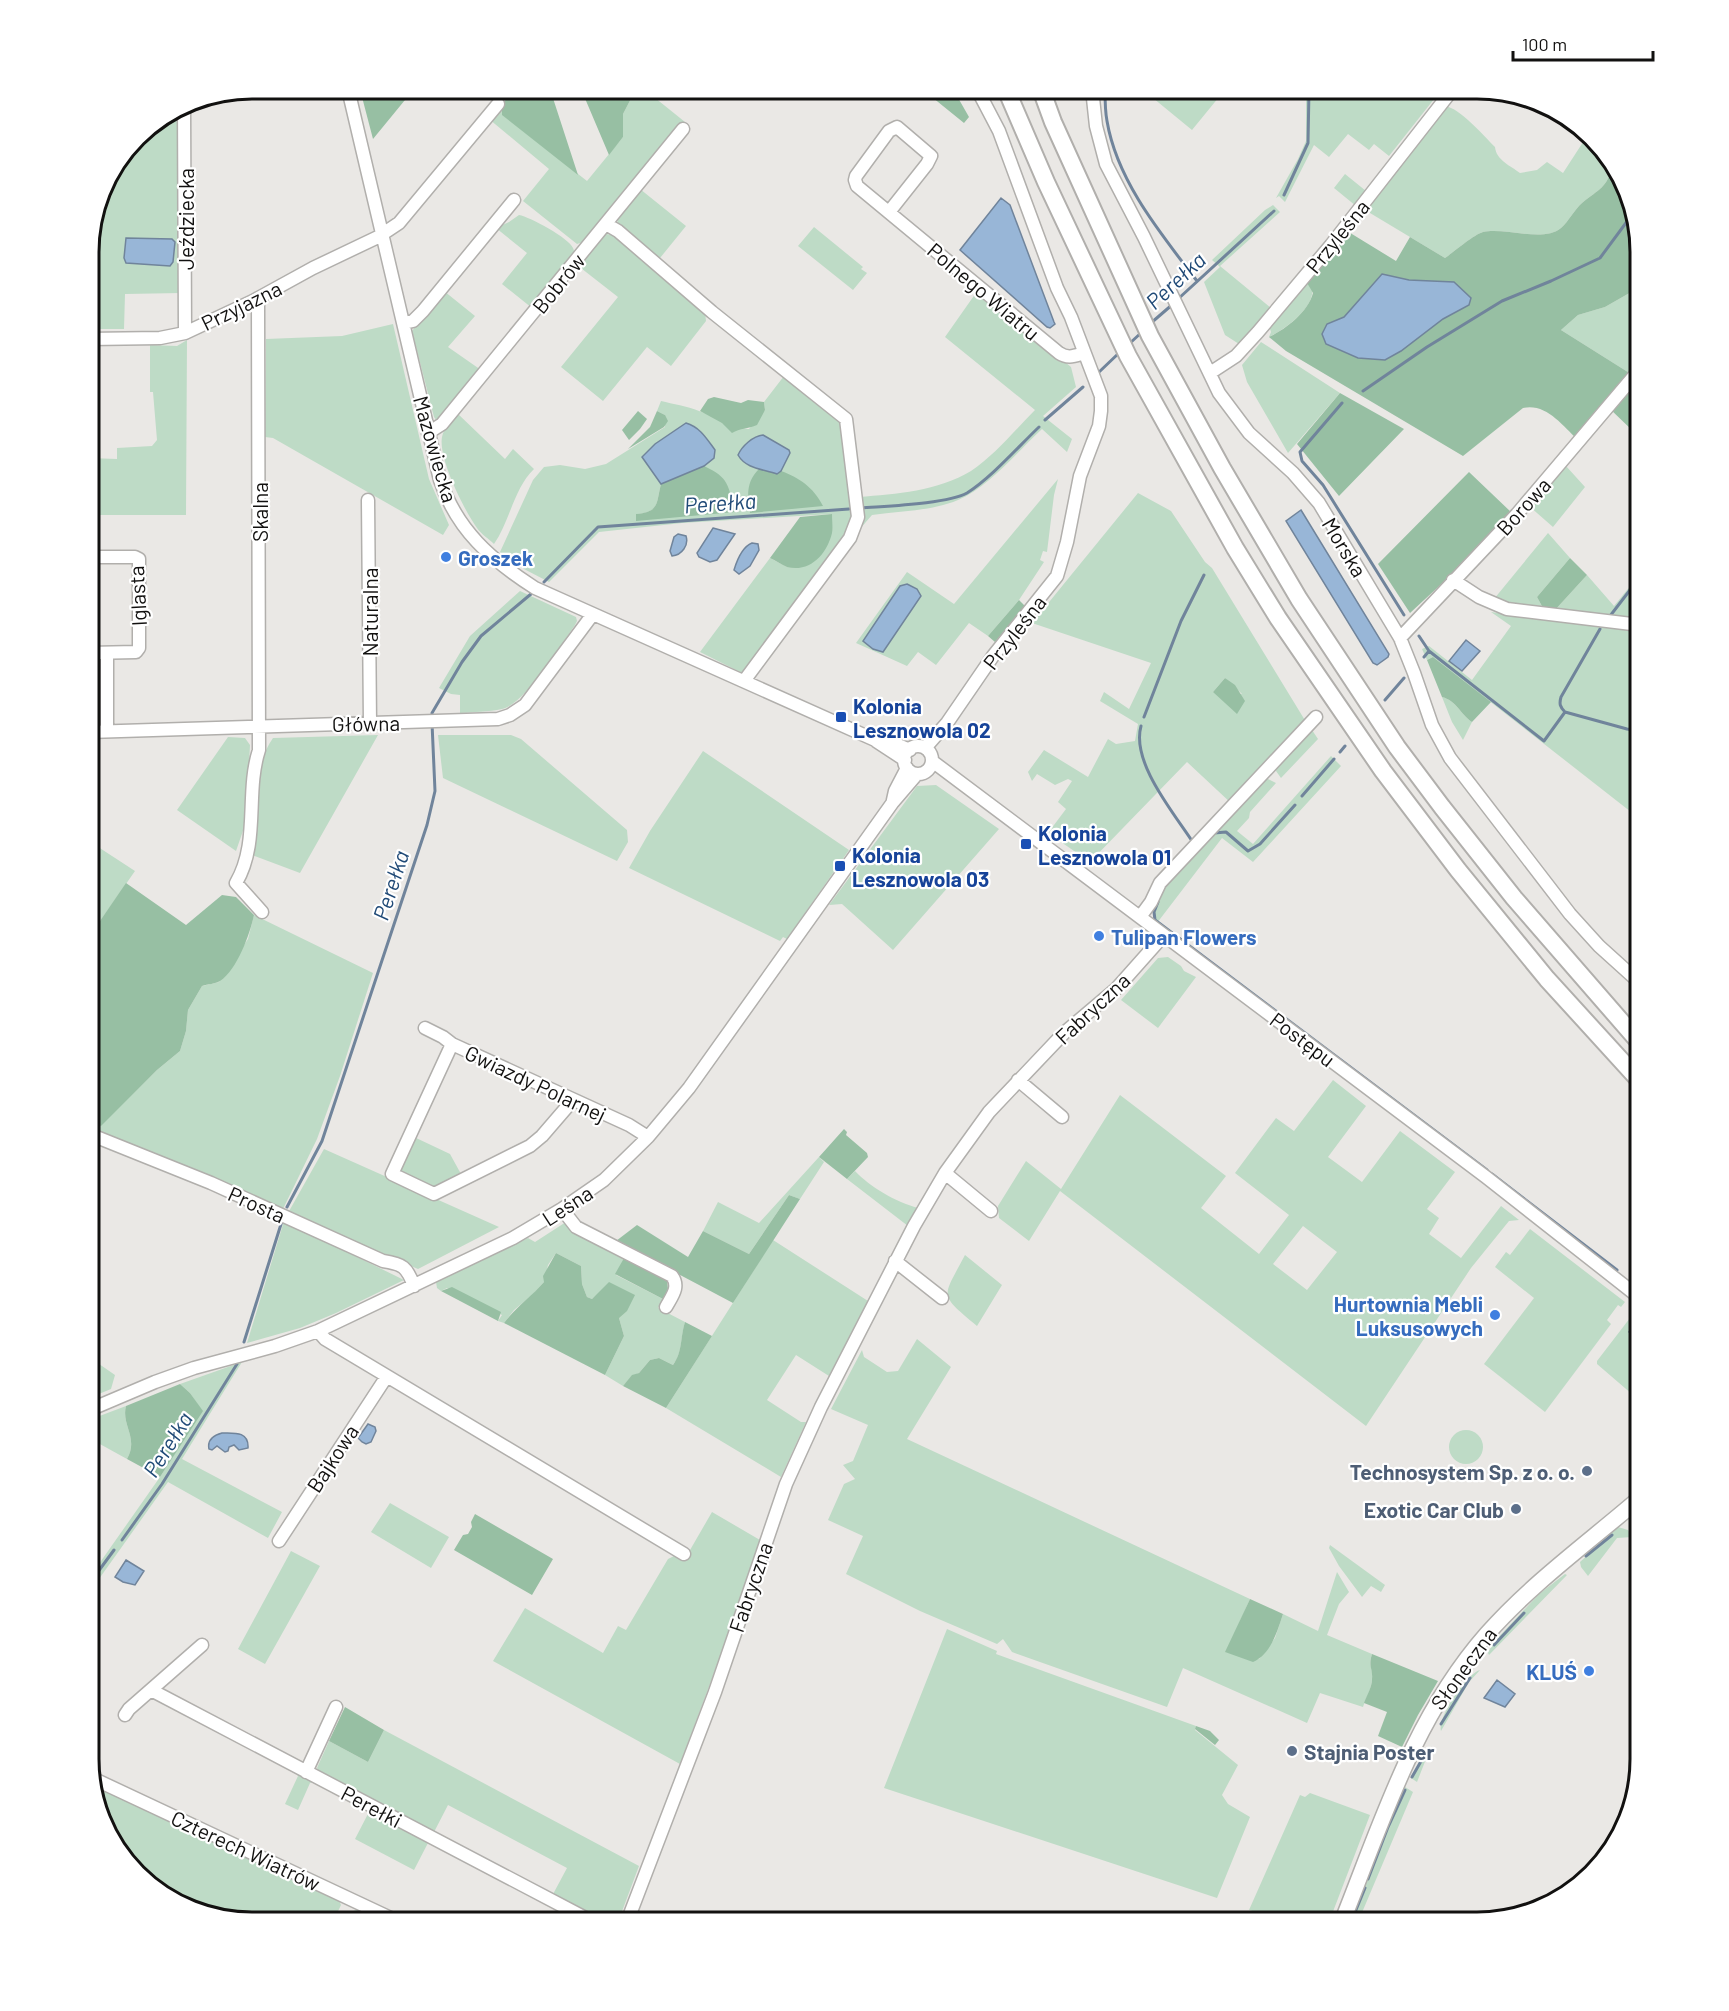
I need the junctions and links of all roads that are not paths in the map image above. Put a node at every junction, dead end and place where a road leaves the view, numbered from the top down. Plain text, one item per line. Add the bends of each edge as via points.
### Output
1 (351, 99) edge
2 (982, 99) edge
3 (1010, 99) edge
4 (1045, 99) edge
5 (1093, 99) edge
6 (1445, 99) edge
7 (498, 104) dead end
8 (184, 116) edge
9 (683, 129) dead end
10 (514, 200) dead end
11 (889, 212) junction
12 (606, 224) junction
13 (383, 235) junction
14 (258, 299) junction
15 (404, 323) junction
16 (185, 333) junction
17 (99, 339) edge
18 (1084, 353) junction
19 (1210, 373) junction
20 (1630, 382) edge
21 (428, 433) junction
22 (368, 500) dead end
23 (99, 557) edge
24 (1453, 580) junction
25 (593, 614) junction
26 (1630, 625) edge
27 (1400, 638) junction
28 (99, 654) edge
29 (107, 654) junction
30 (744, 681) junction
31 (1316, 717) dead end
32 (369, 724) junction
33 (259, 726) junction
34 (99, 731) edge
35 (107, 731) junction
36 (919, 761) junction
37 (262, 912) dead end
38 (1140, 916) junction
39 (1164, 935) junction
40 (1630, 973) edge
41 (425, 1028) dead end
42 (1630, 1030) edge
43 (452, 1044) junction
44 (1630, 1069) edge
45 (1018, 1080) junction
46 (573, 1100) junction
47 (1062, 1117) dead end
48 (648, 1137) junction
49 (99, 1138) edge
50 (945, 1173) junction
51 (562, 1209) junction
52 (991, 1211) dead end
53 (895, 1261) junction
54 (414, 1286) junction
55 (1630, 1289) edge
56 (942, 1298) dead end
57 (666, 1307) dead end
58 (318, 1331) junction
59 (387, 1376) junction
60 (99, 1406) edge
61 (1630, 1507) edge
62 (279, 1541) dead end
63 (684, 1554) dead end
64 (202, 1645) dead end
65 (151, 1690) junction
66 (336, 1707) dead end
67 (125, 1715) dead end
68 (306, 1772) junction
69 (101, 1782) edge
70 (376, 1912) edge
71 (572, 1912) edge
72 (631, 1912) edge
73 (1346, 1912) edge

1 - 13 street, Mazowiecka
2 - 18 street via 999,131
3 - 44 highway via 1125,350 1259,588 1383,771 1458,870 1547,979
4 - 42 highway via 1147,330 1188,409 1299,599 1397,747 1514,898
5 - 19 street, Morska via 1107,164
6 - 19 street, Przyleśna via 1264,325 1236,356
7 - 13 street, Przyjazna via 399,223
8 - 16 street, Jeździecka
9 - 12 street, Bobrów
10 - 15 street via 423,312
11 - 11 street, Polnego Wiatru via 931,156 897,127 889,131 855,180
11 - 18 street, Polnego Wiatru via 1059,353 1072,357
12 - 21 street, Bobrów via 442,424
12 - 30 street via 846,419 858,517 850,538
13 - 14 street, Przyjazna
13 - 15 street, Mazowiecka
14 - 16 street, Przyjazna
14 - 33 street, Skalna
15 - 21 street, Mazowiecka
16 - 17 street, Przyjazna via 160,338
18 - 36 street, Przyleśna via 1101,396 1101,420 1080,476 1060,570 993,656 947,723 944,735
19 - 27 street, Morska via 1226,404 1249,433 1311,492
20 - 24 street, Borowa via 1536,492
21 - 25 street, Mazowiecka via 450,506 468,532 506,569 535,588
22 - 32 street, Naturalna
23 - 29 street, Iglasta via 139,559 139,648 136,652
24 - 26 street via 1507,609
24 - 27 street, Borowa
25 - 30 street, Mazowiecka
25 - 32 street, Główna via 530,700 505,717
27 - 40 street, Morska via 1432,725 1450,758 1570,914
28 - 29 street, Iglasta
29 - 35 street
30 - 36 street, Mazowiecka
31 - 38 street via 1160,883
32 - 33 street, Główna
33 - 35 street, Główna
33 - 37 street via 250,833 236,883
34 - 35 street, Główna
36 - 38 street, Postępu via 961,784
36 - 48 street, Leśna via 718,1048
38 - 39 street, Postępu
39 - 45 street, Fabryczna via 1116,989
39 - 55 street, Postępu
41 - 43 street, Gwiazdy Polarnej
43 - 46 street, Gwiazdy Polarnej
43 - 46 street via 392,1174 434,1194 530,1146
45 - 47 street
45 - 50 street, Fabryczna via 989,1112
46 - 48 street, Gwiazdy Polarnej
48 - 51 street, Leśna via 609,1176
49 - 54 street, Prosta via 210,1183 382,1261 398,1263 409,1272
50 - 52 street
50 - 53 street, Fabryczna
51 - 54 street, Leśna via 513,1238
51 - 57 street via 576,1227 672,1276 676,1286
53 - 56 street
53 - 72 street, Fabryczna via 786,1484 715,1692
54 - 58 street, Leśna
58 - 59 street
58 - 60 street, Leśna via 194,1368
59 - 62 street, Bajkowa
59 - 63 street
61 - 73 main road, Słoneczna via 1517,1603 1449,1683 1410,1754
64 - 65 street
65 - 67 street
65 - 68 street, Perełki
66 - 68 street
68 - 71 street, Perełki
69 - 70 street, Czterech Wiatrów

